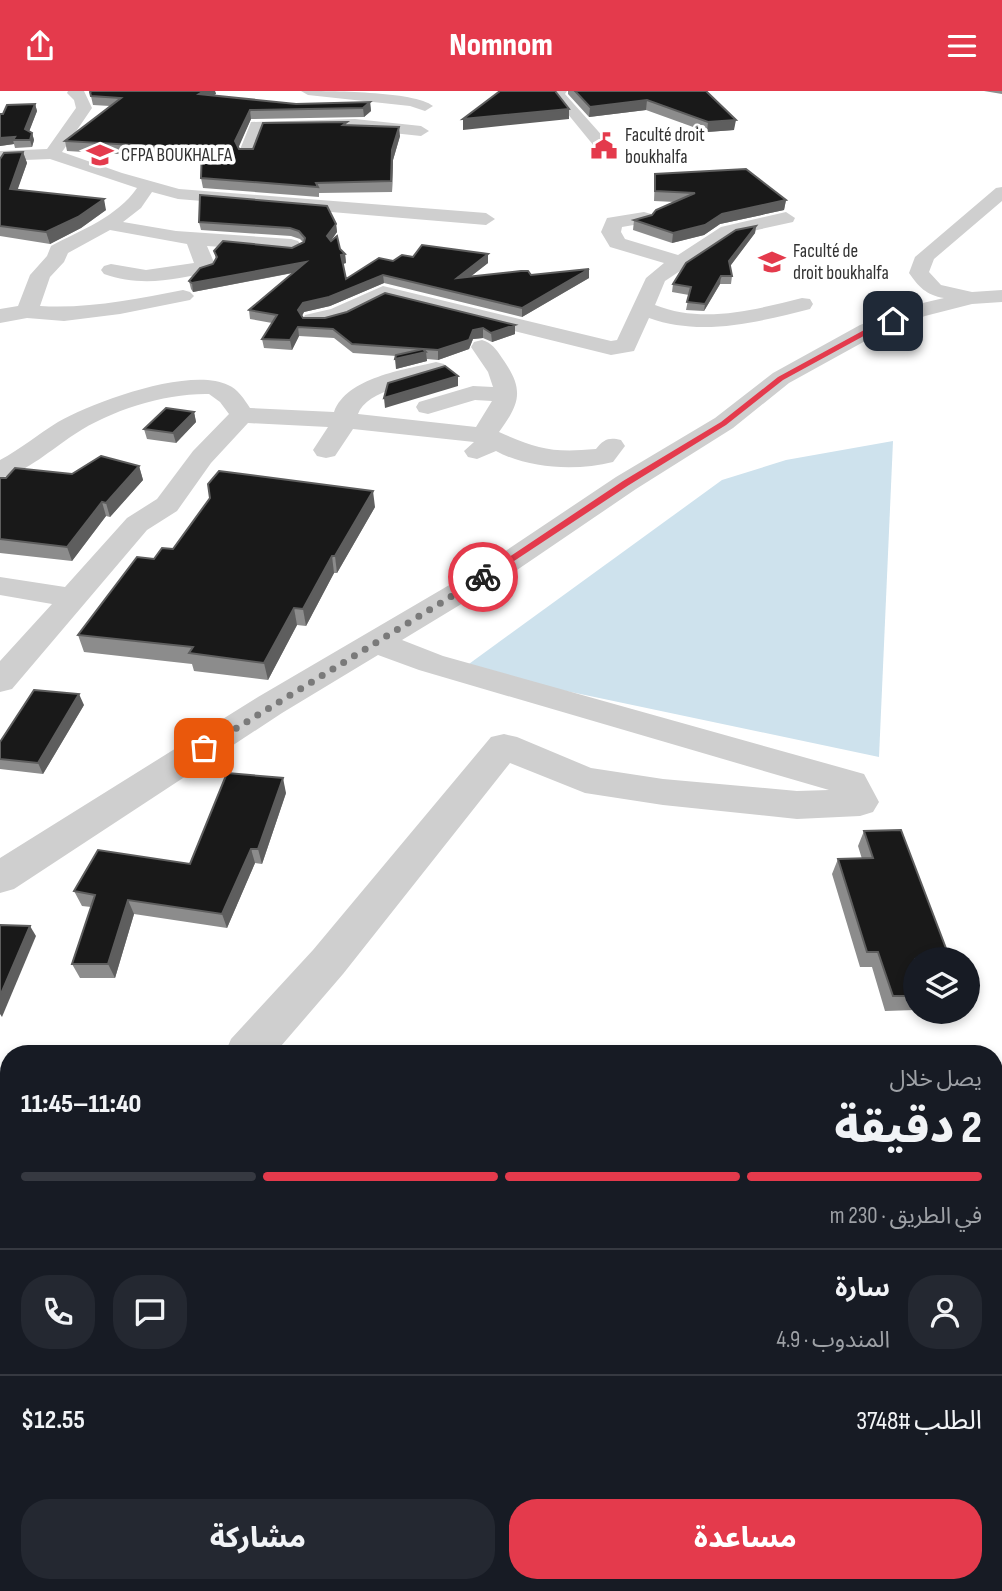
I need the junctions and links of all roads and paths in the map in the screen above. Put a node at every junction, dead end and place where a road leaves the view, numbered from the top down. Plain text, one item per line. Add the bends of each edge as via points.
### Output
1 (77, 91) edge
2 (308, 91) edge
3 (561, 91) edge
4 (425, 106) dead end
5 (421, 131) dead end
6 (600, 143) dead end
7 (247, 152) edge
8 (52, 155) junction
9 (0, 156) edge
10 (147, 186) junction
11 (1002, 192) edge
12 (644, 218) edge
13 (786, 218) edge
14 (486, 219) dead end
15 (108, 224) junction
16 (195, 239) junction
17 (294, 248) edge
18 (680, 261) junction
19 (111, 270) dead end
20 (183, 296) dead end
21 (987, 297) edge
22 (802, 304) dead end
23 (642, 308) junction
24 (27, 311) junction
25 (0, 316) edge
26 (313, 320) edge
27 (482, 347) dead end
28 (436, 369) edge
29 (506, 395) junction
30 (428, 407) dead end
31 (242, 415) junction
32 (343, 420) junction
33 (483, 435) junction
34 (612, 446) dead end
35 (326, 450) dead end
36 (466, 456) dead end
37 (0, 470) edge
38 (0, 586) edge
39 (72, 598) junction
40 (376, 642) junction
41 (0, 681) edge
42 (0, 878) edge
43 (254, 1045) edge

1 - 8 street via 74,93 84,108
2 - 4 street
3 - 6 street via 556,92 565,106
5 - 7 street via 355,124 257,125
8 - 9 street
8 - 10 street
10 - 14 street via 229,200
10 - 15 street via 135,204
11 - 21 street via 925,257 919,273 934,290
12 - 18 street via 614,222 611,232 617,243
13 - 18 street via 728,231
15 - 16 street
15 - 24 street via 58,250 57,258 40,275
16 - 17 street
16 - 19 street via 206,267 153,276
18 - 23 street via 656,278
20 - 24 street via 64,314
21 - 40 street via 918,311 868,330 780,378 724,423
22 - 23 street via 739,318 696,321 662,317
23 - 26 street via 626,346 611,348 383,292 338,314
24 - 25 street
27 - 29 street via 502,374
28 - 32 street via 373,387 349,404
29 - 30 street via 473,393
29 - 33 street
31 - 32 street
31 - 37 street via 227,394 212,387 176,389 69,426
31 - 39 street via 202,457 167,505 137,524
32 - 33 street
32 - 35 street
33 - 34 street via 515,451 582,460 604,456
33 - 36 street via 486,446
38 - 39 street
39 - 41 street
40 - 42 street
40 - 43 street via 431,663 851,783 860,802 797,805 585,780 504,746

